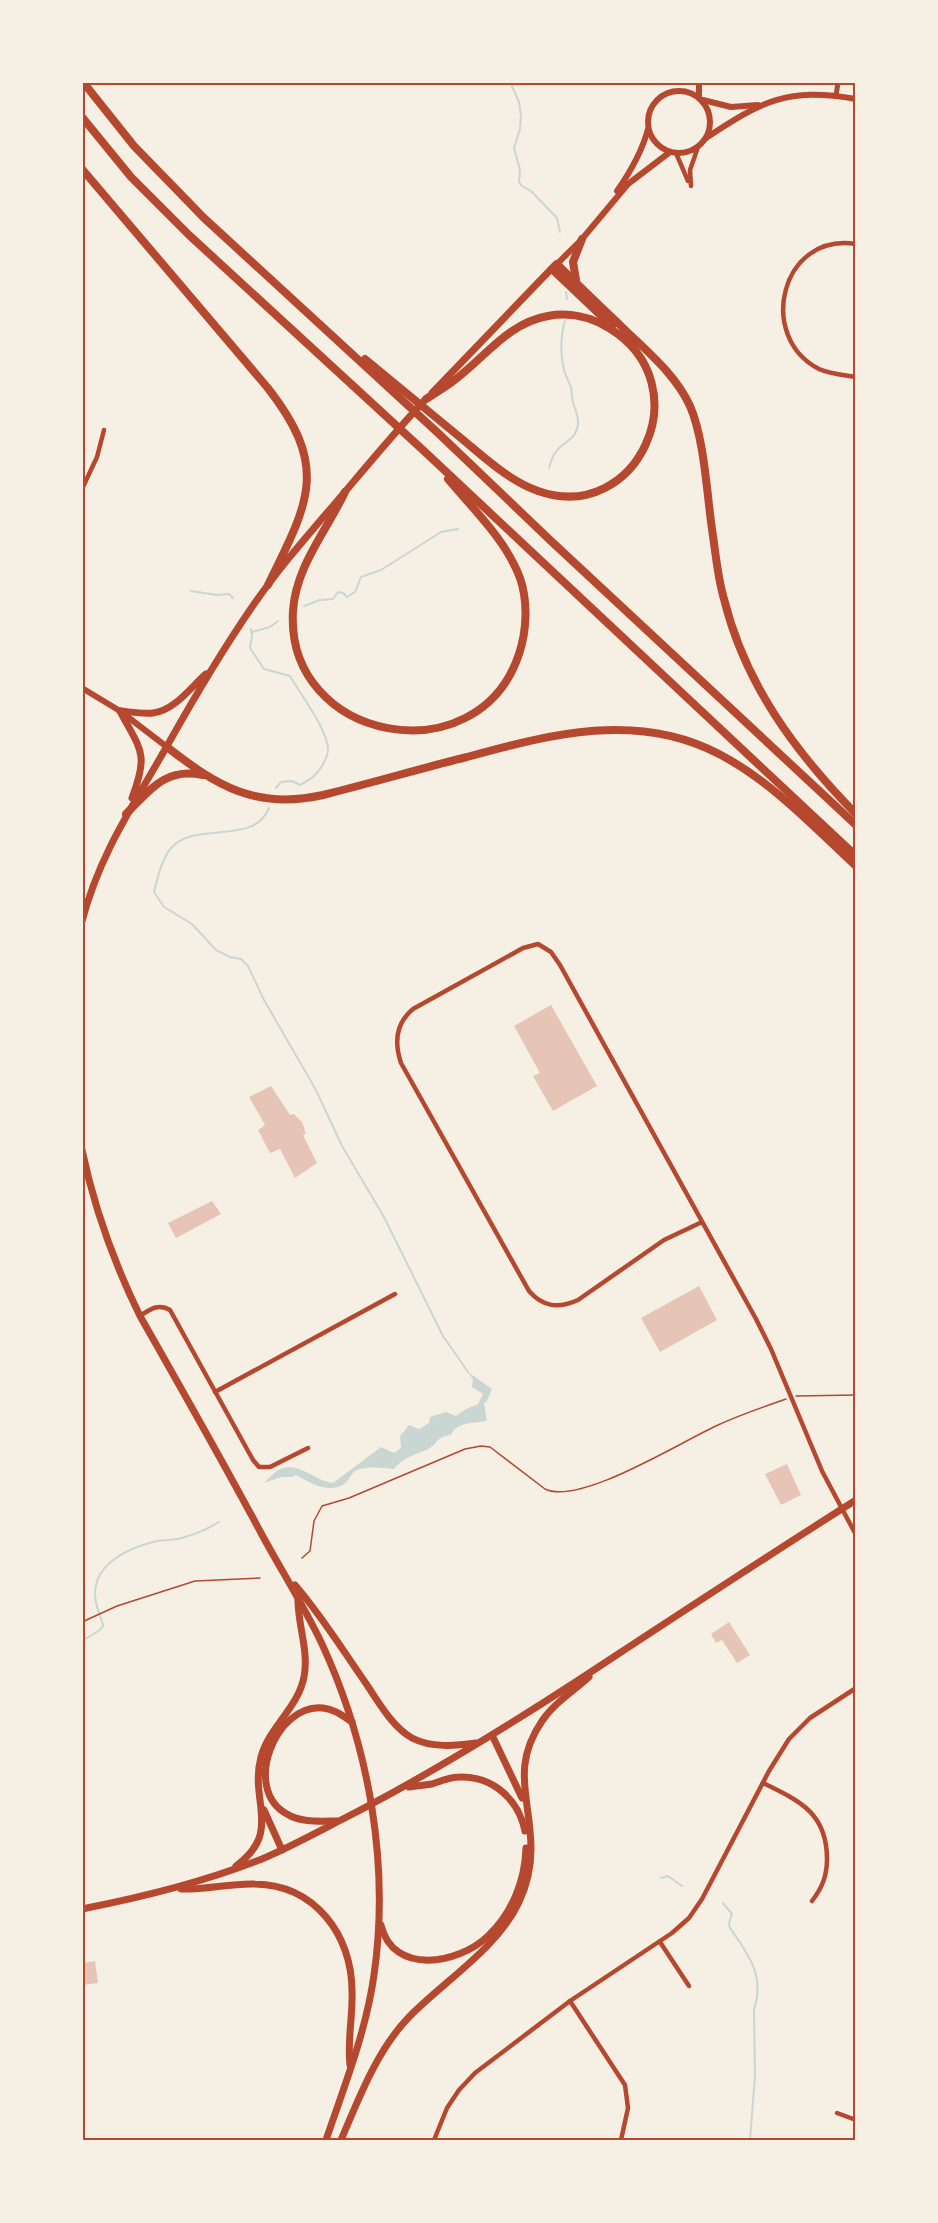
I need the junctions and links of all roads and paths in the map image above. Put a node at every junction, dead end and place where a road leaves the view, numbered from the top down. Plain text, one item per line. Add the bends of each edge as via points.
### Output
1 (83, 82) edge
2 (679, 82) edge
3 (699, 82) edge
4 (838, 82) edge
5 (672, 91) junction
6 (836, 96) junction
7 (701, 99) junction
8 (855, 99) edge
9 (762, 105) junction
10 (82, 117) edge
11 (648, 129) junction
12 (706, 138) junction
13 (698, 147) junction
14 (673, 153) junction
15 (82, 169) edge
16 (605, 209) junction
17 (582, 239) junction
18 (855, 244) edge
19 (554, 266) junction
20 (580, 287) junction
21 (625, 339) junction
22 (855, 377) edge
23 (399, 392) junction
24 (426, 399) junction
25 (104, 429) dead end
26 (423, 451) junction
27 (82, 489) edge
28 (345, 492) junction
29 (268, 585) junction
30 (212, 668) junction
31 (82, 688) edge
32 (120, 711) junction
33 (167, 747) junction
34 (210, 776) junction
35 (126, 814) junction
36 (855, 814) edge
37 (855, 825) edge
38 (855, 856) edge
39 (855, 866) edge
40 (82, 921) edge
41 (82, 1150) edge
42 (702, 1222) junction
43 (395, 1294) dead end
44 (140, 1316) junction
45 (214, 1392) junction
46 (855, 1395) edge
47 (791, 1397) junction
48 (308, 1448) dead end
49 (855, 1500) edge
50 (842, 1509) junction
51 (855, 1535) edge
52 (302, 1558) dead end
53 (283, 1571) junction
54 (260, 1578) dead end
55 (298, 1598) junction
56 (82, 1622) edge
57 (606, 1661) junction
58 (855, 1688) edge
59 (352, 1722) junction
60 (492, 1735) junction
61 (481, 1742) junction
62 (763, 1783) junction
63 (404, 1788) junction
64 (261, 1801) junction
65 (526, 1809) junction
66 (339, 1821) junction
67 (282, 1850) junction
68 (229, 1871) junction
69 (176, 1888) junction
70 (812, 1901) dead end
71 (82, 1909) edge
72 (379, 1919) junction
73 (660, 1942) junction
74 (689, 1986) dead end
75 (570, 2001) junction
76 (350, 2068) junction
77 (837, 2113) dead end
78 (855, 2120) edge
79 (326, 2140) edge
80 (342, 2140) edge
81 (434, 2140) edge
82 (621, 2140) edge

1 - 23 highway via 174,189
2 - 5 main road
3 - 7 main road
4 - 6 street
5 - 7 main road via 689,92
5 - 11 main road via 654,102 648,115
6 - 8 main road
6 - 9 main road via 793,95
7 - 9 main road via 730,107
7 - 12 main road via 711,122
9 - 12 main road
10 - 26 highway via 131,177 169,215
11 - 14 main road via 656,144
11 - 16 main road via 632,171
12 - 13 main road
13 - 14 main road
13 - 14 street via 690,170 691,186
14 - 16 main road via 628,184
15 - 29 highway via 267,387 296,430 306,467 305,501
16 - 17 main road
17 - 19 main road
17 - 20 highway via 573,262
18 - 22 street via 829,245 807,255 792,273 783,303 788,335 802,356 820,369
19 - 20 highway
19 - 21 highway
19 - 24 main road
20 - 36 highway via 660,364 687,400 700,444 721,589 742,655 760,694 785,733
21 - 23 highway via 651,378 655,403 650,437 622,476 602,488 573,496 532,488 499,469
21 - 24 highway via 585,317 558,314 539,318 502,338 453,382
23 - 37 highway via 567,556
24 - 28 main road
25 - 27 street via 97,457
26 - 28 highway via 499,541 523,592 524,633 517,660 502,687 470,716 425,730 406,732 377,727 337,707 308,675 294,637 294,597 311,551
26 - 38 highway
28 - 29 main road
29 - 30 main road
30 - 32 main road via 165,710 150,714
30 - 33 main road
31 - 32 main road
32 - 33 main road
32 - 35 main road via 140,748 142,761
33 - 34 highway
33 - 35 main road
34 - 35 highway via 184,772 171,775
34 - 39 highway via 259,798 293,800 545,737 605,729 647,732 705,747 746,770 796,810
35 - 40 main road via 101,864
41 - 44 main road via 107,1238
42 - 42 street via 664,1240 578,1300 551,1306 535,1298 401,1063 397,1037 402,1020 413,1009 523,948 538,944 546,947 560,965
42 - 47 street via 756,1319
43 - 45 street
44 - 45 street via 159,1306 170,1310
44 - 53 main road
45 - 48 street via 259,1467 270,1467
46 - 47 path
47 - 50 street
47 - 52 path via 718,1425 612,1479 569,1491 550,1491 495,1450 470,1447 322,1506 314,1521 310,1551
49 - 50 main road
50 - 51 street
50 - 57 main road
53 - 55 main road
53 - 61 main road via 404,1733 435,1745
54 - 56 path via 195,1581 139,1598
55 - 59 main road via 333,1670
55 - 64 main road via 304,1675 297,1697 263,1751 259,1772
57 - 60 main road
57 - 65 main road via 552,1708 537,1729 524,1769
58 - 62 street via 799,1727
59 - 66 main road via 323,1708 302,1713 276,1738 265,1767 268,1792 285,1813 303,1820
59 - 72 main road via 375,1836
60 - 61 main road
60 - 65 main road
61 - 63 main road
62 - 70 street via 796,1799 821,1826 826,1843 826,1874
62 - 73 street via 696,1910
63 - 66 main road
63 - 72 main road via 463,1777 486,1782 503,1792 514,1803 524,1824 524,1873 514,1900 497,1927 477,1945 450,1956 423,1960 400,1954 387,1941
64 - 67 main road
64 - 68 main road via 258,1842 248,1857
65 - 80 main road via 531,1858 514,1911 489,1943 399,2029 367,2084
66 - 67 main road
67 - 68 main road
68 - 69 main road
69 - 71 main road
69 - 76 main road via 267,1885 298,1894 322,1912 340,1936 350,1964
72 - 76 main road via 373,1984
73 - 74 street
73 - 75 street
75 - 81 street via 465,2084 445,2112
75 - 82 street via 625,2085 628,2108
76 - 79 main road
77 - 78 street

